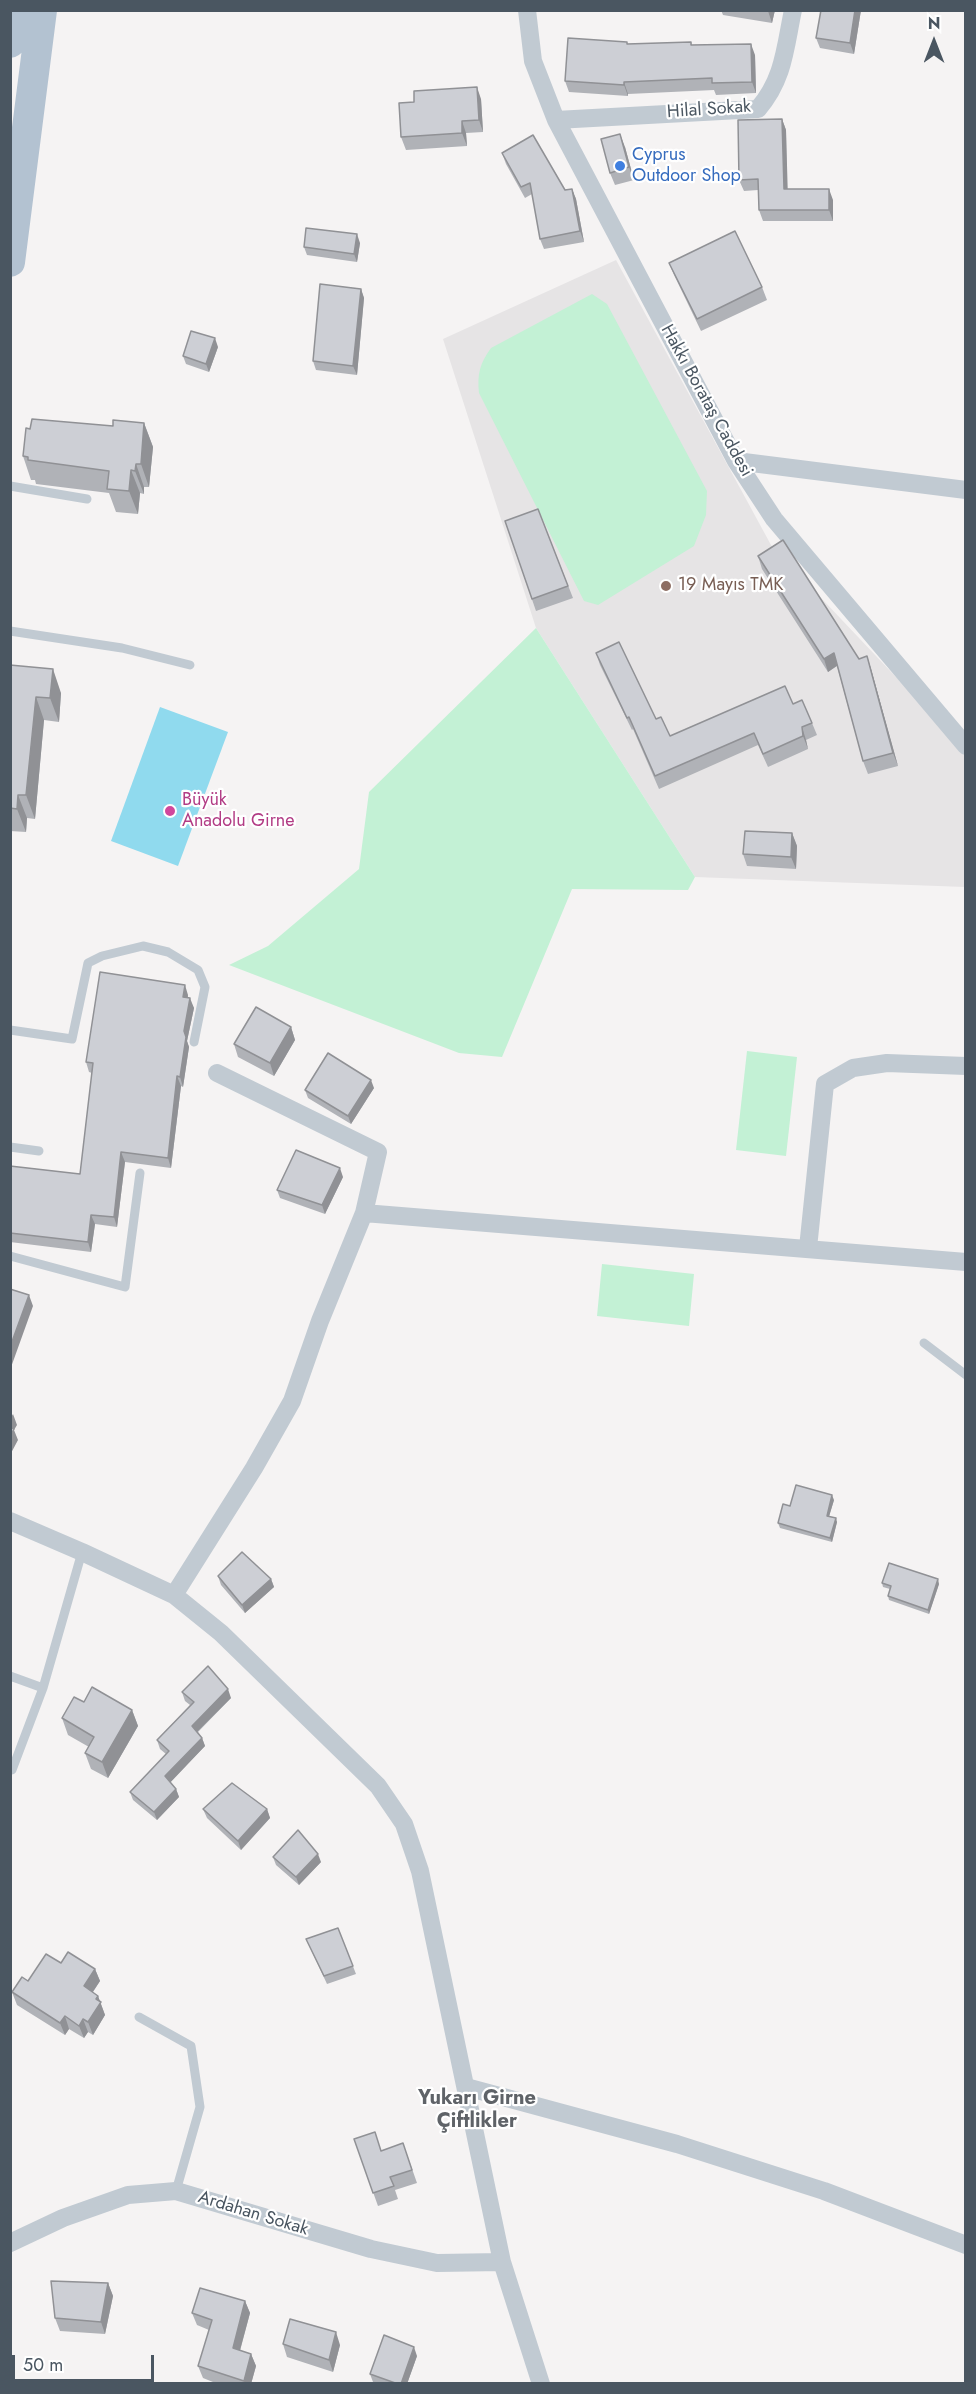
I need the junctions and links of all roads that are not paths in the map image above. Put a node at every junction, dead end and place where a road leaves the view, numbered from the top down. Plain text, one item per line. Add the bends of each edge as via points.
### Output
1 (15, 10) edge
2 (42, 10) edge
3 (527, 10) edge
4 (792, 10) edge
5 (10, 43) edge
6 (556, 120) junction
7 (10, 262) edge
8 (736, 461) junction
9 (10, 486) edge
10 (966, 490) edge
11 (87, 498) dead end
12 (10, 630) edge
13 (190, 665) dead end
14 (966, 746) edge
15 (10, 1030) edge
16 (194, 1042) dead end
17 (966, 1066) edge
18 (217, 1073) dead end
19 (10, 1147) edge
20 (39, 1151) dead end
21 (140, 1173) dead end
22 (364, 1213) junction
23 (808, 1248) junction
24 (10, 1256) edge
25 (966, 1262) edge
26 (924, 1343) dead end
27 (966, 1375) edge
28 (10, 1521) edge
29 (82, 1552) junction
30 (174, 1595) junction
31 (10, 1676) edge
32 (43, 1688) junction
33 (12, 1770) edge
34 (139, 2017) dead end
35 (466, 2087) junction
36 (176, 2191) junction
37 (10, 2243) edge
38 (966, 2245) edge
39 (502, 2262) junction
40 (541, 2384) edge

1 - 5 main road
2 - 7 main road
3 - 6 street, Hakkı Borataş Caddesi via 533,61
4 - 6 street, Hilal Sokak via 781,69 772,93 758,109
6 - 8 street, Hakkı Borataş Caddesi
8 - 10 street
8 - 14 street, Hakkı Borataş Caddesi via 774,519
9 - 11 lane
12 - 13 lane via 123,648
15 - 16 lane via 72,1039 88,963 143,946 168,952 198,970 205,987
17 - 23 street via 887,1064 853,1068 825,1084
18 - 22 street via 378,1152
19 - 20 lane
21 - 24 lane via 125,1287
22 - 23 street
22 - 30 street via 292,1401
23 - 25 street
26 - 27 lane
28 - 29 street
29 - 30 street
29 - 32 lane
30 - 35 street via 222,1633 378,1786 404,1824 420,1871
31 - 32 lane
32 - 33 lane
34 - 36 lane via 191,2046 200,2107
35 - 38 street via 723,2158 824,2190
35 - 39 street
36 - 37 street, Ardahan Sokak via 128,2195 63,2218
36 - 39 street, Ardahan Sokak via 371,2249 437,2264
39 - 40 street

